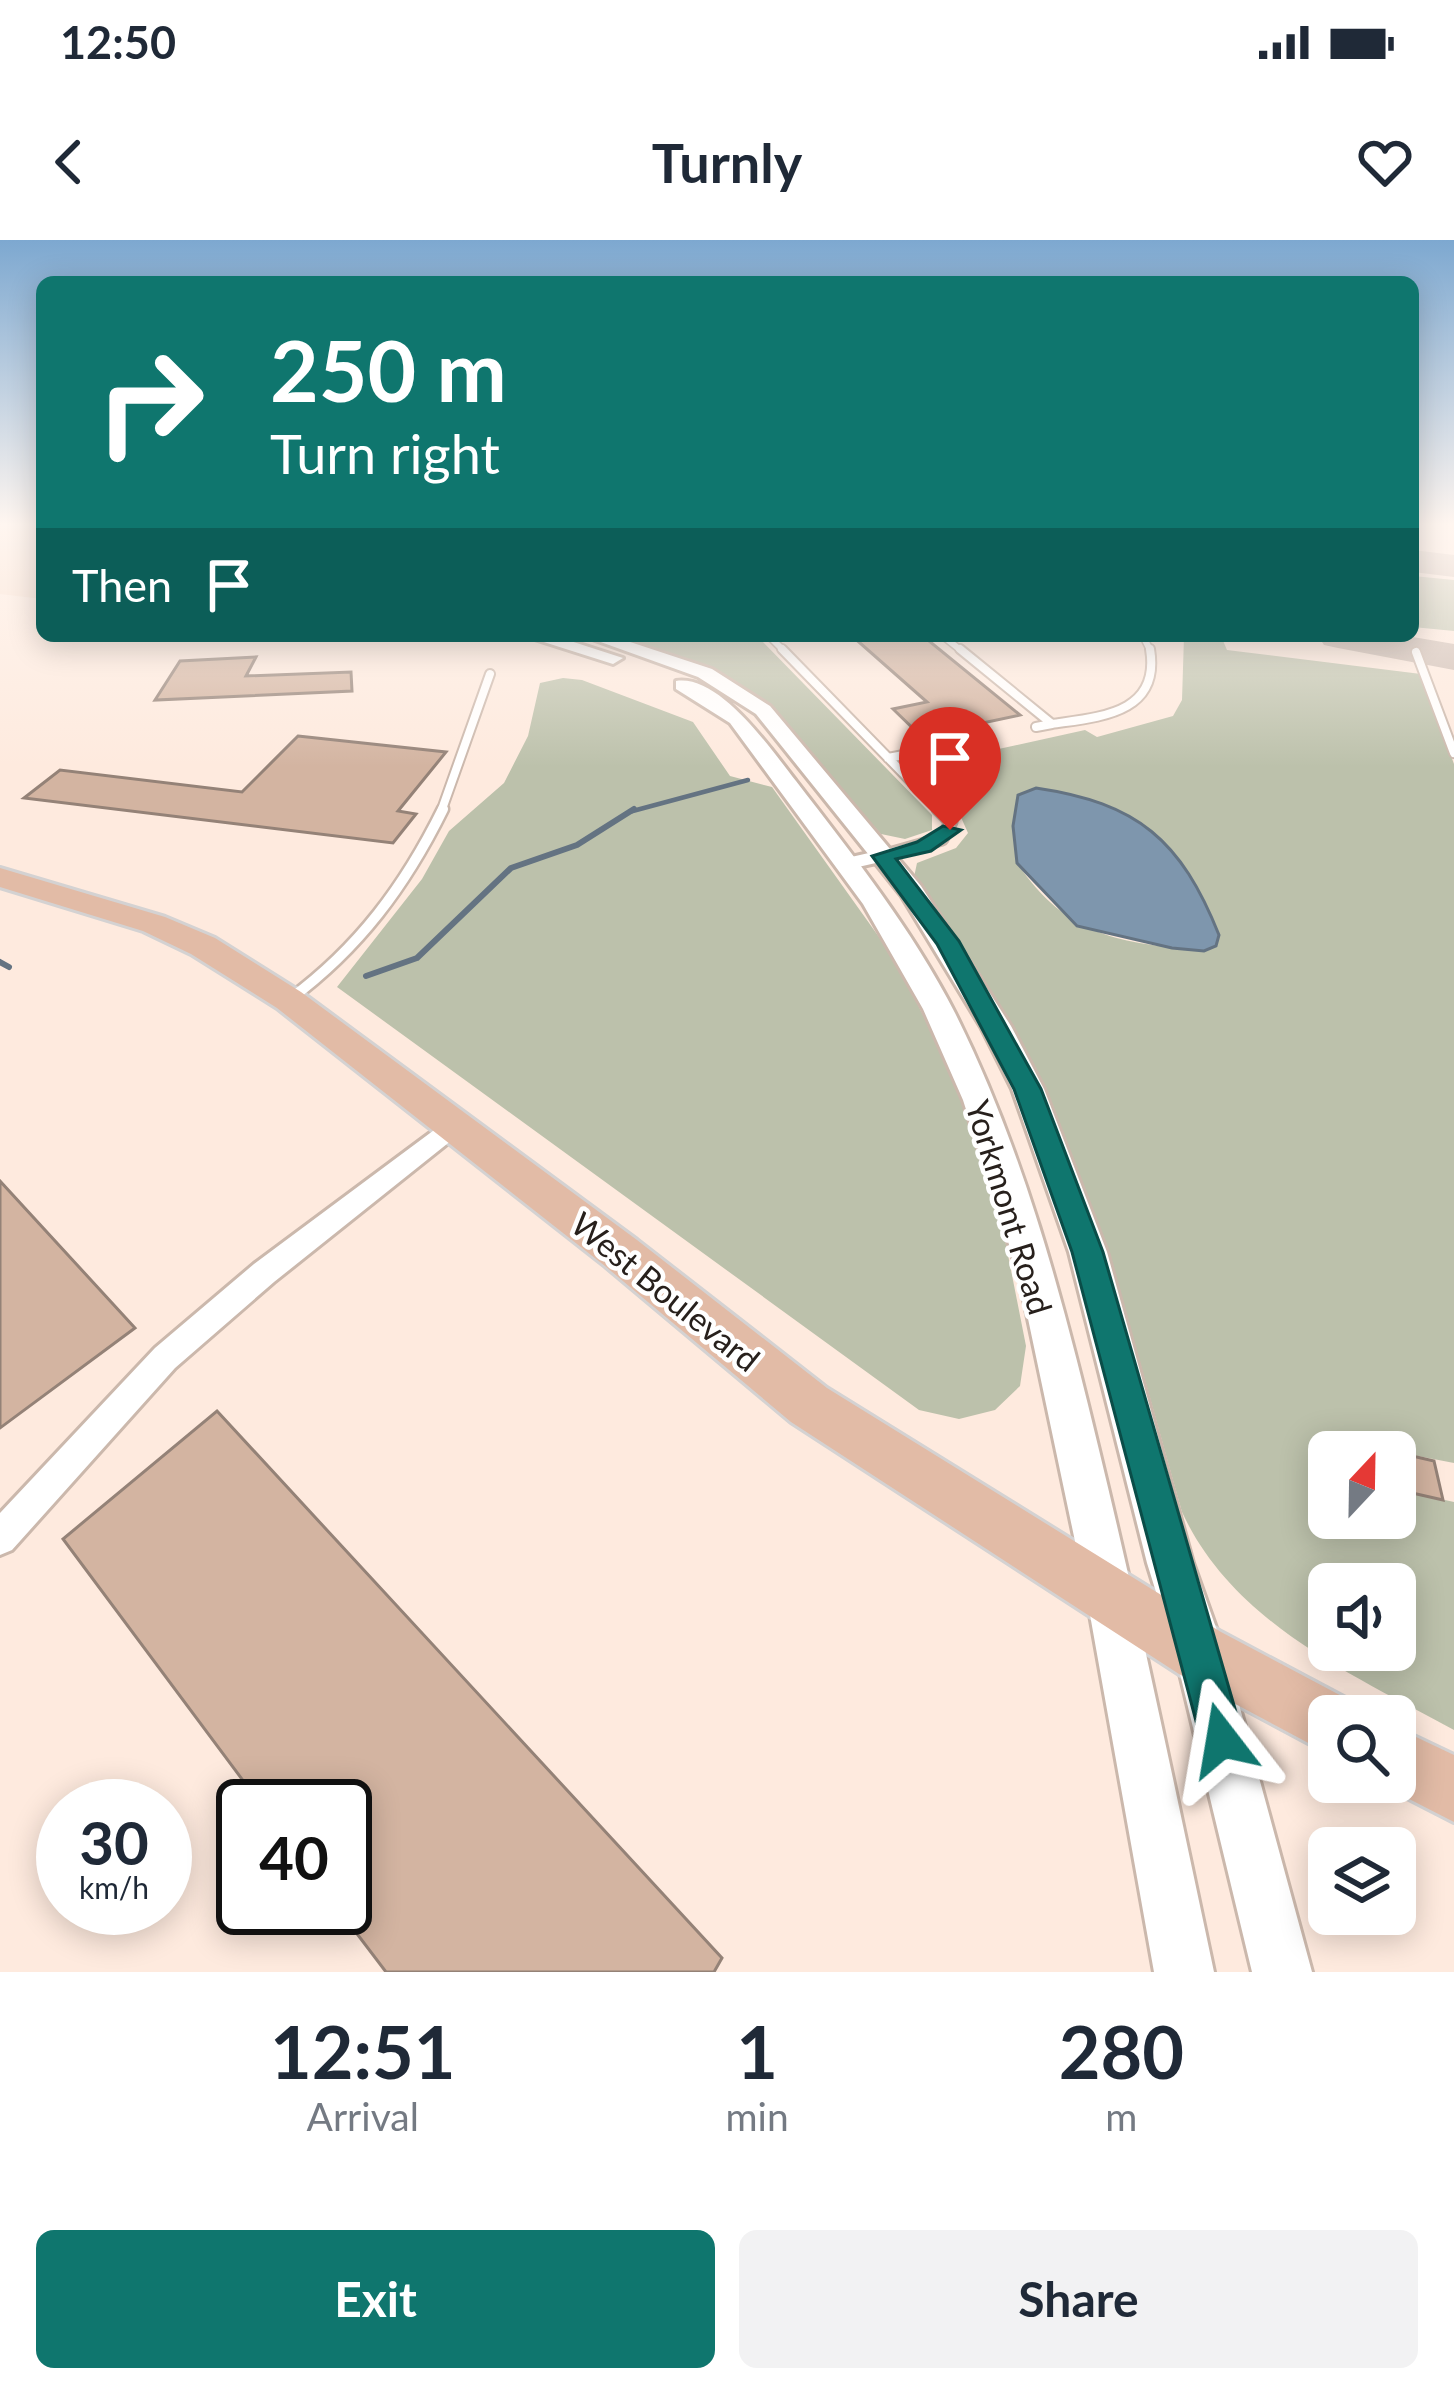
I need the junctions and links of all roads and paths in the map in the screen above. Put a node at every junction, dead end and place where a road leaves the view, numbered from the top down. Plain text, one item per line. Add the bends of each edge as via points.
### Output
1 (554, 642) edge
2 (613, 642) edge
3 (775, 642) edge
4 (950, 642) edge
5 (1147, 642) edge
6 (1416, 652) dead end
7 (490, 674) dead end
8 (1052, 724) junction
9 (1036, 727) dead end
10 (914, 752) dead end
11 (1454, 753) edge
12 (888, 758) junction
13 (864, 860) junction
14 (0, 878) edge
15 (289, 1000) junction
16 (453, 1125) junction
17 (0, 1538) edge
18 (1111, 1598) junction
19 (1200, 1654) junction
20 (1308, 1712) edge
21 (1416, 1769) edge
22 (1454, 1790) edge
23 (1184, 1972) edge
24 (1282, 1972) edge

1 - 13 street, Yorkmont Road via 654,672 724,708
2 - 13 street, Yorkmont Road via 680,662 750,698
3 - 12 lane
4 - 8 lane
5 - 8 lane via 1154,652 1141,702
6 - 11 lane
7 - 15 lane via 451,790 406,878 331,968
8 - 9 lane
10 - 12 lane
12 - 13 lane via 950,830 923,847
13 - 18 street, Yorkmont Road via 1008,1178
13 - 19 street, Yorkmont Road via 947,941 1028,1089 1094,1271
14 - 15 main road, West Boulevard via 154,924
15 - 16 main road, West Boulevard
16 - 17 street via 165,1358
16 - 18 main road, West Boulevard via 808,1405
18 - 19 main road, West Boulevard
18 - 23 street, Yorkmont Road
19 - 20 main road, West Boulevard
19 - 24 street, Yorkmont Road
21 - 22 main road

